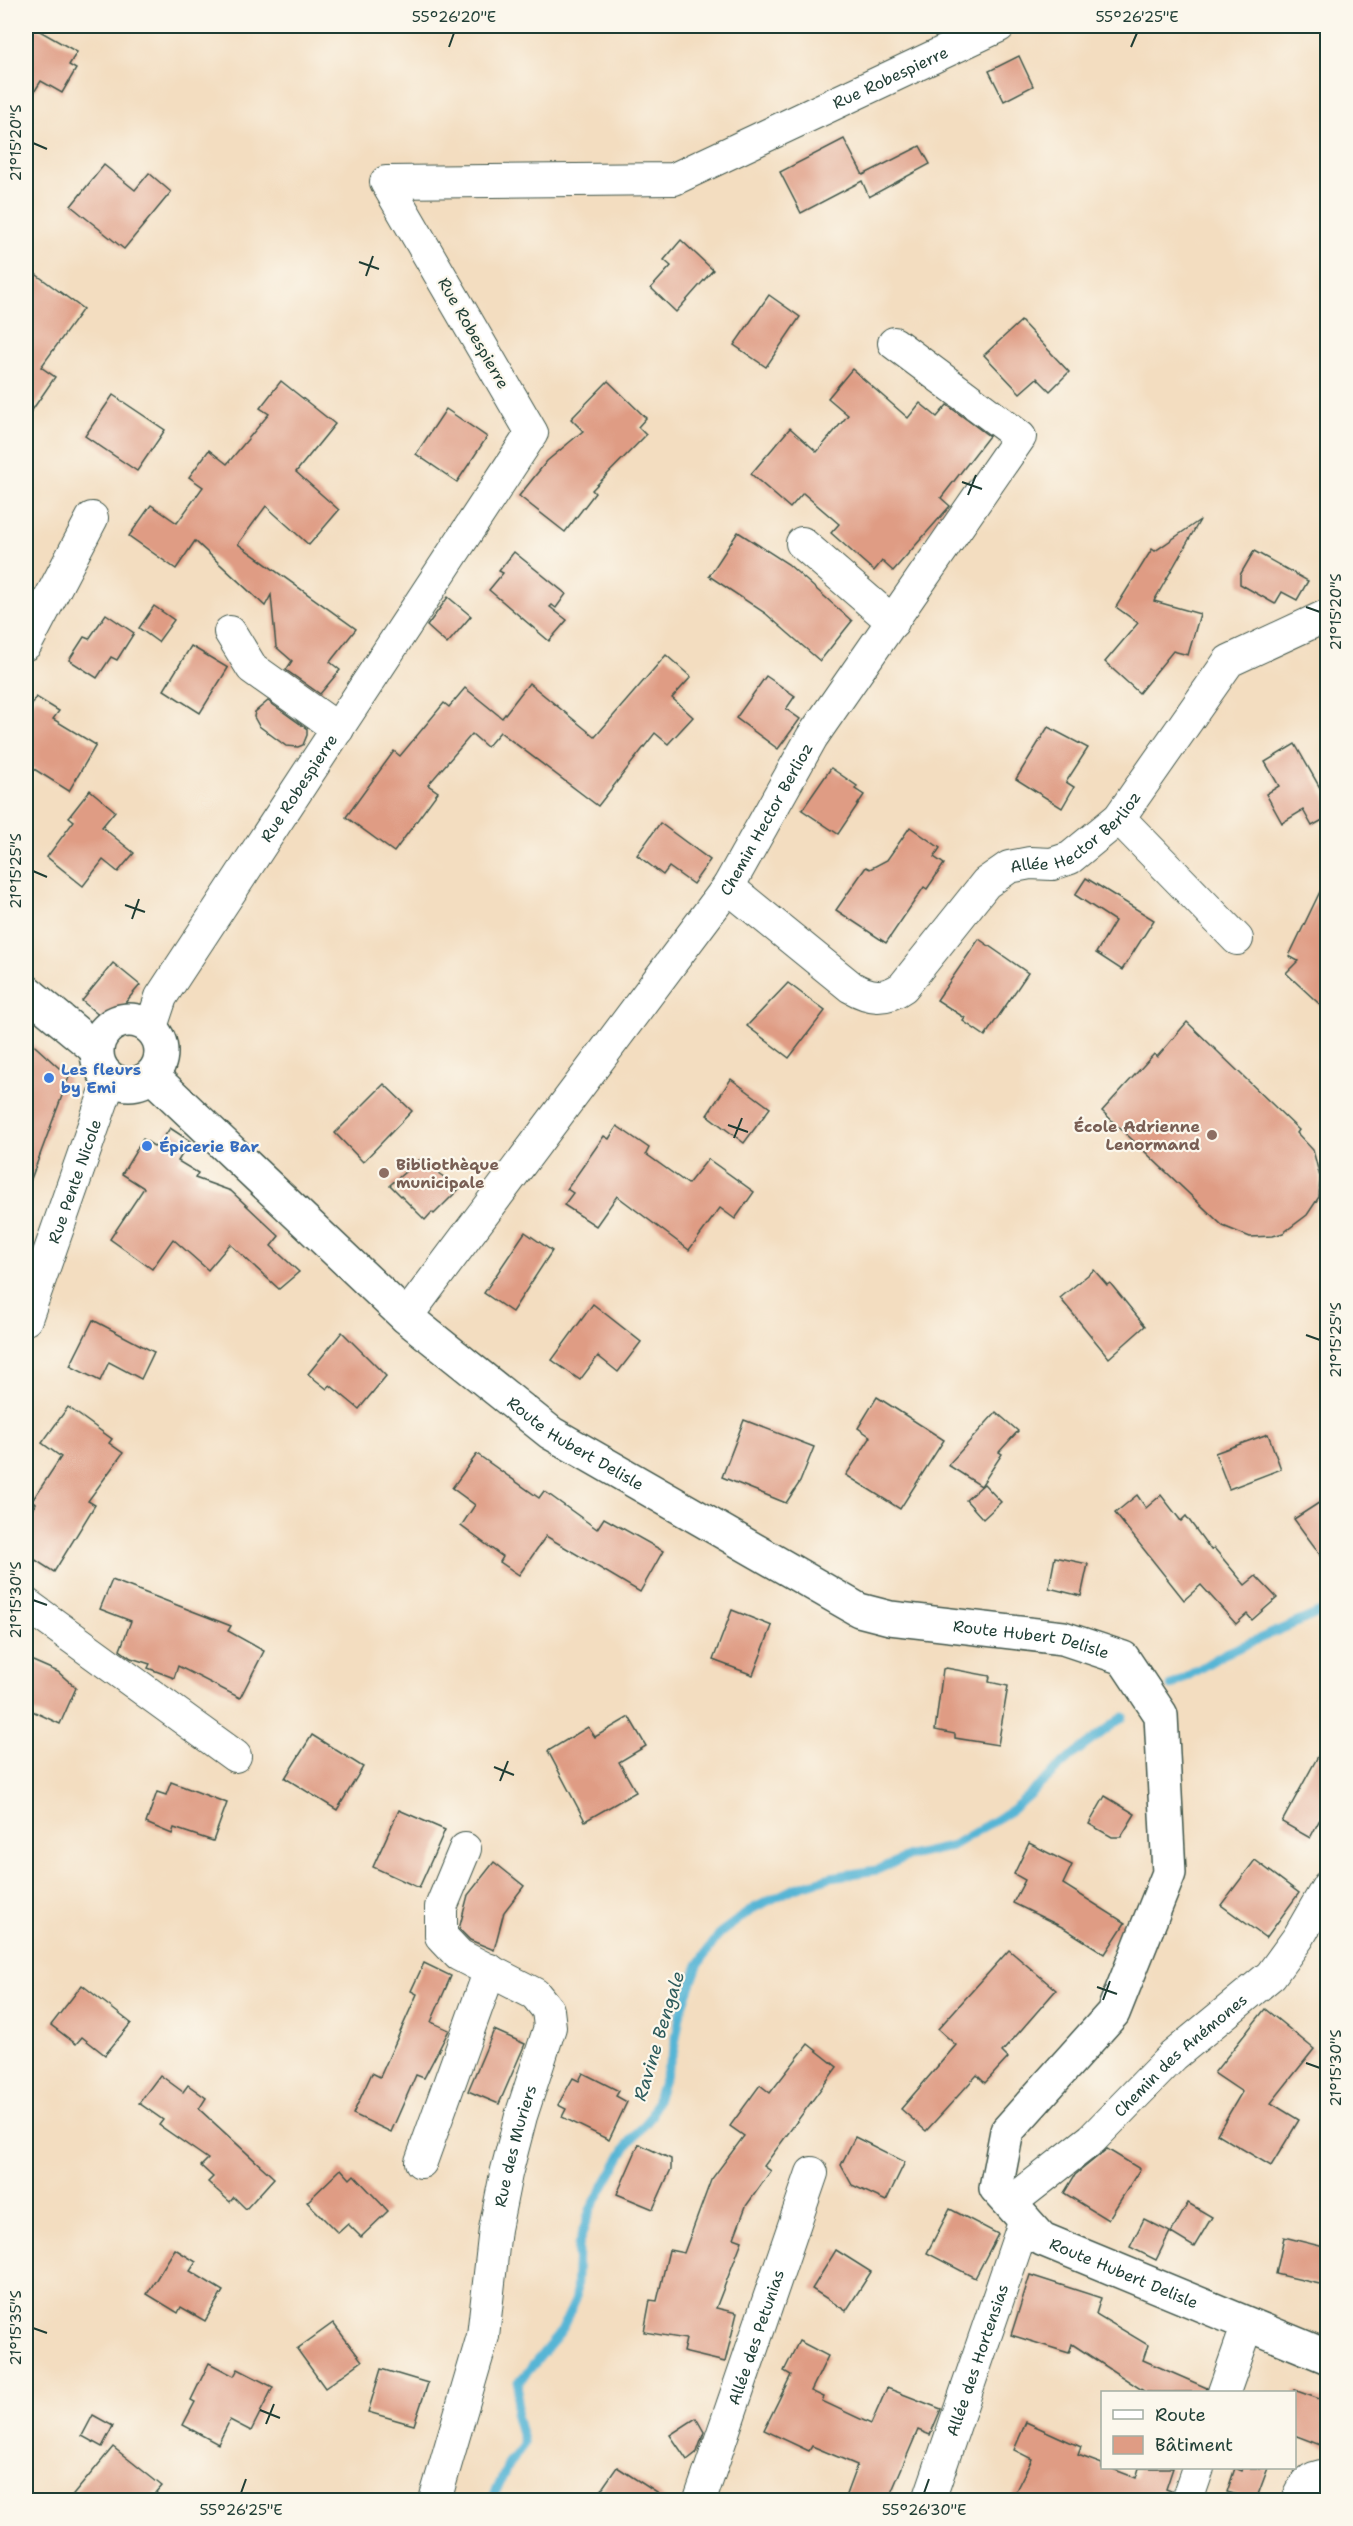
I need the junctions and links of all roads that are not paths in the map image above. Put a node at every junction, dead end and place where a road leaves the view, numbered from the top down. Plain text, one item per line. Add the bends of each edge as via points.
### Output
1 (999, 26) edge
2 (894, 343) dead end
3 (92, 518) dead end
4 (802, 543) dead end
5 (1328, 615) edge
6 (892, 622) junction
7 (230, 632) dead end
8 (26, 644) edge
9 (338, 729) junction
10 (1119, 818) junction
11 (728, 887) junction
12 (1237, 939) dead end
13 (26, 991) edge
14 (151, 1027) junction
15 (96, 1049) junction
16 (152, 1076) junction
17 (110, 1079) junction
18 (406, 1317) junction
19 (26, 1319) edge
20 (26, 1604) edge
21 (235, 1756) dead end
22 (465, 1849) dead end
23 (1328, 1886) edge
24 (490, 1970) junction
25 (421, 2162) dead end
26 (812, 2174) dead end
27 (1017, 2211) junction
28 (1248, 2324) junction
29 (1328, 2357) edge
30 (1224, 2391) edge
31 (1198, 2469) edge
32 (1328, 2475) edge
33 (435, 2500) edge
34 (700, 2500) edge
35 (929, 2500) edge
36 (1186, 2500) edge
37 (1298, 2500) edge

1 - 9 street, Rue Robespierre via 674,179 386,182 532,433
2 - 6 street, Chemin Hector Berlioz via 1020,437
3 - 8 street
4 - 6 street
5 - 10 street, Allée Hector Berlioz via 1229,661
6 - 11 street, Chemin Hector Berlioz via 812,738
7 - 9 street via 252,668
9 - 14 street, Rue Robespierre via 161,997
10 - 11 street, Allée Hector Berlioz via 1070,858 1052,864 1009,867 986,883 903,987 881,998 866,996 851,987
10 - 12 street
11 - 18 street, Chemin Hector Berlioz
13 - 15 main road
14 - 15 main road via 128,1019 115,1022 101,1034
14 - 16 main road via 162,1052
15 - 17 main road via 99,1066
16 - 17 main road via 138,1084
16 - 18 main road, Route Hubert Delisle
17 - 19 street, Rue Pente Nicole
18 - 27 main road, Route Hubert Delisle via 550,1433 859,1610 890,1618 1063,1638 1123,1658 1161,1715 1169,1873 1113,2013 1007,2131 996,2188
20 - 21 street
22 - 24 street, Rue des Muriers via 441,1907 441,1936 459,1955
23 - 27 street, Chemin des Anémones via 1271,1975 1173,2056
24 - 25 street
24 - 33 street, Rue des Muriers via 536,1994 548,2010 550,2026 506,2174 495,2229 483,2336
26 - 34 street, Allée des Petunias
27 - 28 main road, Route Hubert Delisle via 1042,2239
27 - 35 street, Allée des Hortensias
28 - 29 main road, Route Hubert Delisle
28 - 30 street
31 - 36 street
32 - 37 street via 1313,2476

